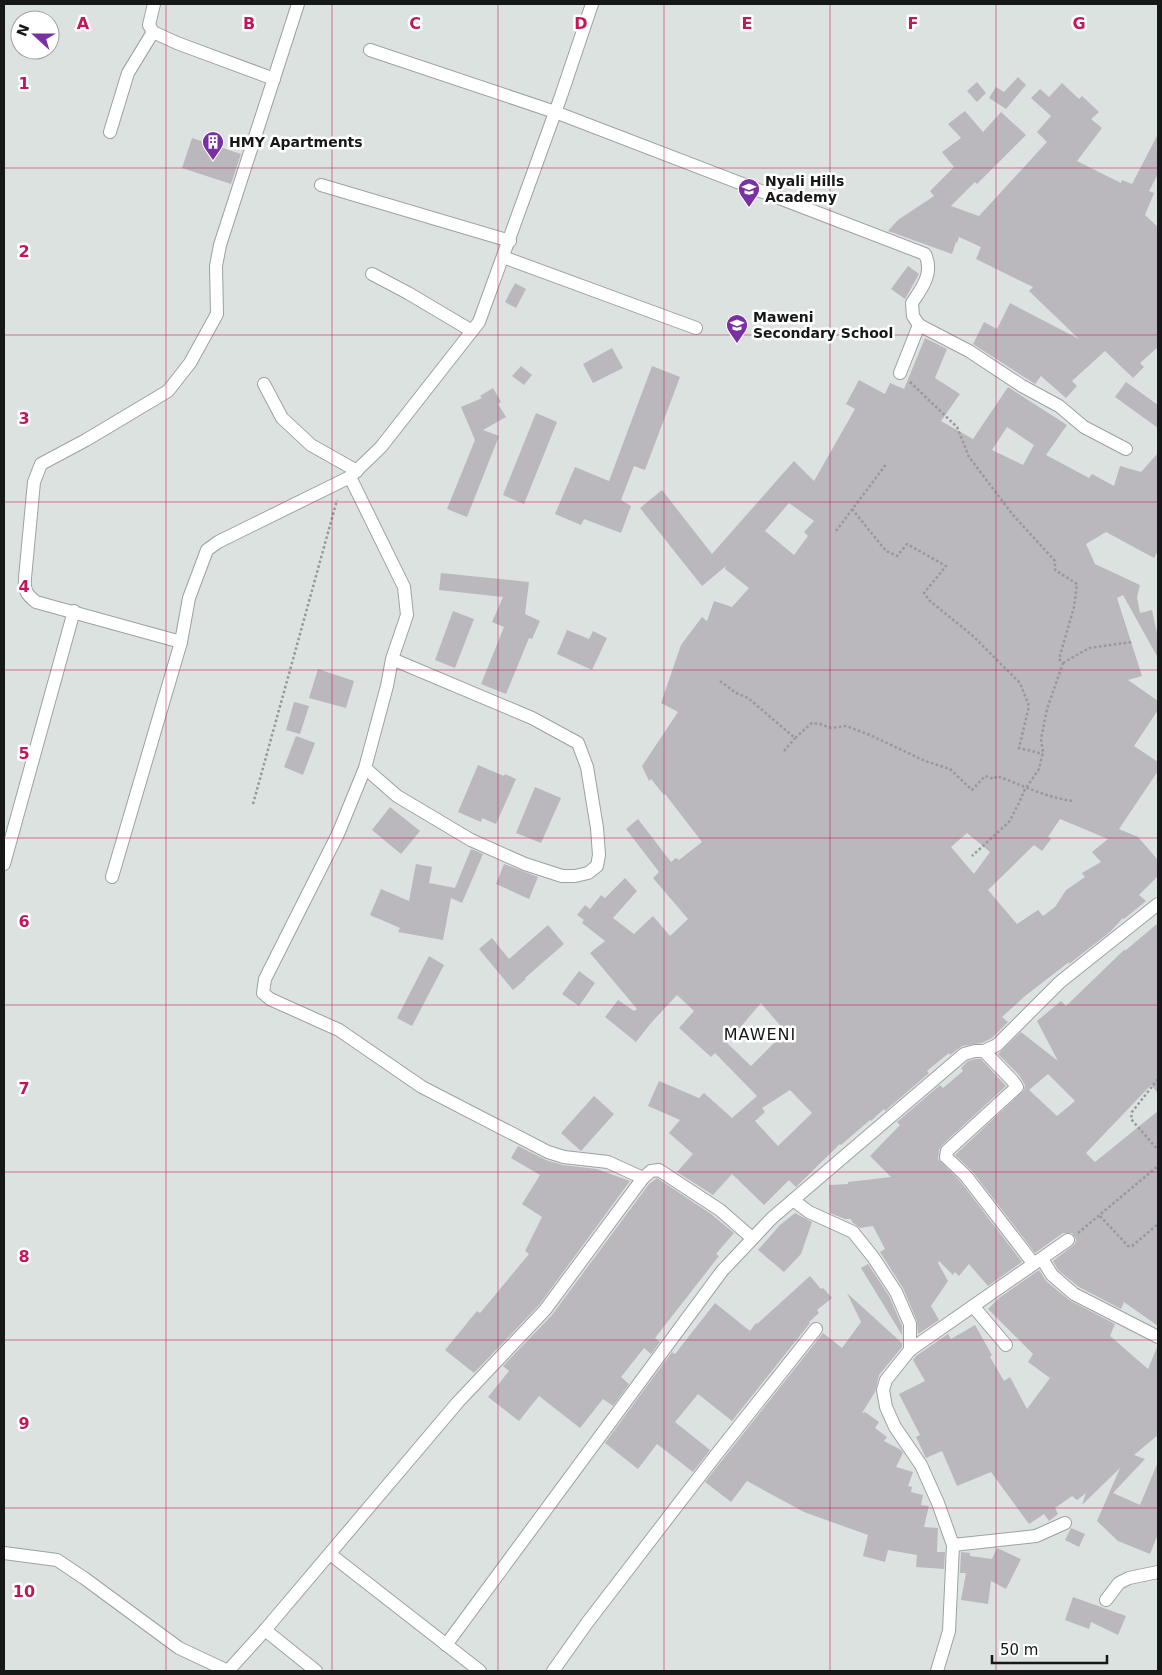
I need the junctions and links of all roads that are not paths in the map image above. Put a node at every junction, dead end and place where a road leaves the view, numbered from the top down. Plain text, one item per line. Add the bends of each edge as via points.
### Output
1 (154, 4) edge
2 (298, 4) edge
3 (592, 4) edge
4 (154, 32) junction
5 (370, 50) dead end
6 (274, 79) junction
7 (556, 112) junction
8 (110, 132) dead end
9 (321, 185) dead end
10 (510, 241) junction
11 (503, 257) junction
12 (372, 274) dead end
13 (919, 325) junction
14 (696, 328) dead end
15 (472, 331) junction
16 (900, 373) road end
17 (264, 384) dead end
18 (1126, 449) dead end
19 (350, 477) junction
20 (74, 611) junction
21 (181, 642) junction
22 (392, 659) junction
23 (366, 768) junction
24 (4, 864) edge
25 (112, 877) dead end
26 (1158, 904) edge
27 (984, 1051) junction
28 (642, 1178) junction
29 (793, 1200) junction
30 (752, 1238) junction
31 (1068, 1240) road end
32 (1037, 1261) junction
33 (973, 1306) junction
34 (816, 1329) dead end
35 (1158, 1337) edge
36 (1006, 1345) dead end
37 (910, 1350) junction
38 (1065, 1523) dead end
39 (953, 1545) junction
40 (4, 1553) edge
41 (330, 1554) junction
42 (1158, 1572) edge
43 (1106, 1600) dead end
44 (265, 1630) junction
45 (446, 1645) junction
46 (228, 1671) edge
47 (316, 1671) edge
48 (480, 1671) edge
49 (553, 1671) edge
50 (937, 1671) edge

1 - 4 street via 149,25
2 - 6 street
3 - 7 street
4 - 6 street via 177,44
4 - 8 street via 128,73
5 - 7 street
6 - 20 street via 220,244 216,266 217,314 190,363 168,390 41,464 34,482 24,589 36,602
7 - 10 street
7 - 13 street via 925,254 929,268 925,283 912,303 913,316
9 - 10 street
10 - 11 street
11 - 14 street
11 - 15 street via 479,322
12 - 15 street
13 - 16 street
13 - 18 street via 969,351 1058,406 1084,427
15 - 19 street via 382,447
17 - 19 street via 282,418
19 - 21 street via 207,550 189,598
19 - 22 street via 404,588 407,615
20 - 21 street
20 - 24 street
21 - 25 street
22 - 23 street
22 - 23 street via 532,718 578,743 587,767 597,828 597,866 588,873 562,876 525,864 471,840 397,796
23 - 28 street via 338,834 264,979 263,993 340,1030 422,1087 548,1152 608,1162
26 - 27 street via 1060,982 997,1045
27 - 29 street via 964,1054
27 - 32 street via 1017,1087 947,1151 946,1157 966,1176
28 - 30 street via 651,1171 659,1170 720,1210
28 - 41 street via 545,1310 458,1402
29 - 30 street
29 - 37 street via 809,1212 853,1232 873,1257 896,1292 910,1324
30 - 45 street via 722,1271
31 - 32 street
32 - 33 street
32 - 35 street via 1074,1294
33 - 36 street
33 - 37 street
34 - 49 street
37 - 39 street via 886,1380 883,1390 886,1407 895,1427 921,1465
38 - 39 street via 1036,1536
39 - 50 street via 949,1631
40 - 46 street via 56,1560 179,1648
41 - 44 street
41 - 45 street
42 - 43 street via 1120,1582
44 - 46 street
44 - 47 street
45 - 48 street

